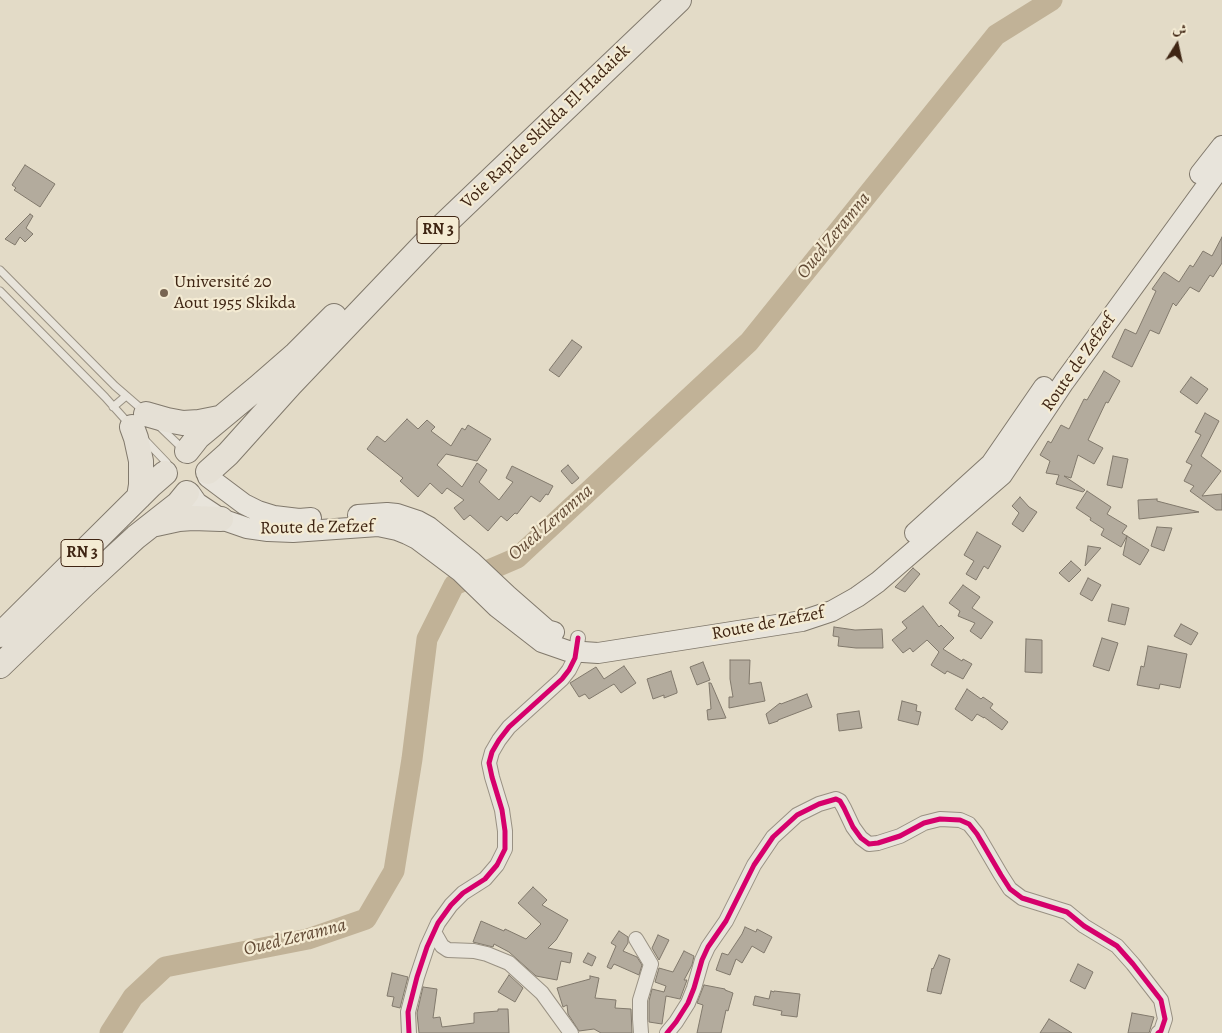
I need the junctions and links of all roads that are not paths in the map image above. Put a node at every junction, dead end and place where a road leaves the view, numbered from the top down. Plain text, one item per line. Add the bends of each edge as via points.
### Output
1 (657, 0) edge
2 (679, 0) edge
3 (1222, 146) edge
4 (1222, 165) edge
5 (0, 270) edge
6 (0, 291) edge
7 (126, 396) junction
8 (113, 407) junction
9 (223, 417) junction
10 (139, 421) junction
11 (176, 459) junction
12 (208, 474) junction
13 (188, 493) junction
14 (139, 497) junction
15 (221, 519) junction
16 (152, 525) junction
17 (466, 567) junction
18 (0, 635) edge
19 (577, 645) junction
20 (0, 666) edge
21 (434, 932) junction
22 (636, 939) dead end
23 (408, 1033) edge
24 (571, 1033) edge
25 (641, 1033) edge
26 (667, 1033) edge
27 (1158, 1033) edge

1 - 9 highway, Voie Rapide Skikda El-Hadaiek / RN 3 via 296,354
2 - 12 highway, Voie Rapide Skikda El-Hadaiek / RN 3 via 434,235
3 - 19 main road, Route de Zefzef via 991,464 870,573 850,587 797,610
4 - 19 main road, Route de Zefzef via 1064,382 1002,475 878,582 832,611 802,621 598,653
5 - 7 lane
6 - 8 lane
7 - 8 lane
7 - 10 lane
8 - 10 lane
9 - 10 highway via 183,423
9 - 11 highway, Voie Rapide Skikda El-Hadaiek / RN 3
10 - 11 lane
10 - 11 lane
10 - 14 highway via 136,438 142,473
11 - 12 highway via 196,453 204,459
11 - 13 highway via 169,483 176,490
11 - 14 highway, Voie Rapide Skikda El-Hadaiek / RN 3
12 - 13 highway, Voie Rapide Skikda El-Hadaiek via 203,486
12 - 17 main road, Route de Zefzef via 244,504 274,516 299,519 387,513 406,516 429,527
13 - 15 main road, Route de Zefzef
13 - 16 highway, Voie Rapide Skikda El-Hadaiek / RN 3
14 - 18 highway, Voie Rapide Skikda El-Hadaiek / RN 3
15 - 16 highway via 179,519
15 - 17 main road, Route de Zefzef via 268,531 378,526 418,539
16 - 20 highway, Voie Rapide Skikda El-Hadaiek / RN 3
17 - 19 main road, Route de Zefzef via 502,601
19 - 21 street via 569,670 562,679 509,727 492,752 489,763 506,831 505,849 485,879 451,905
21 - 23 street via 417,977 408,1012
21 - 24 street via 448,950 474,951 508,963 542,993
22 - 25 street via 651,964 640,1000
26 - 27 street via 688,1003 708,947 773,837 797,815 836,799 861,838 869,844 878,844 940,819 969,824 1010,889 1022,898 1066,912 1117,946 1161,1000 1165,1019

